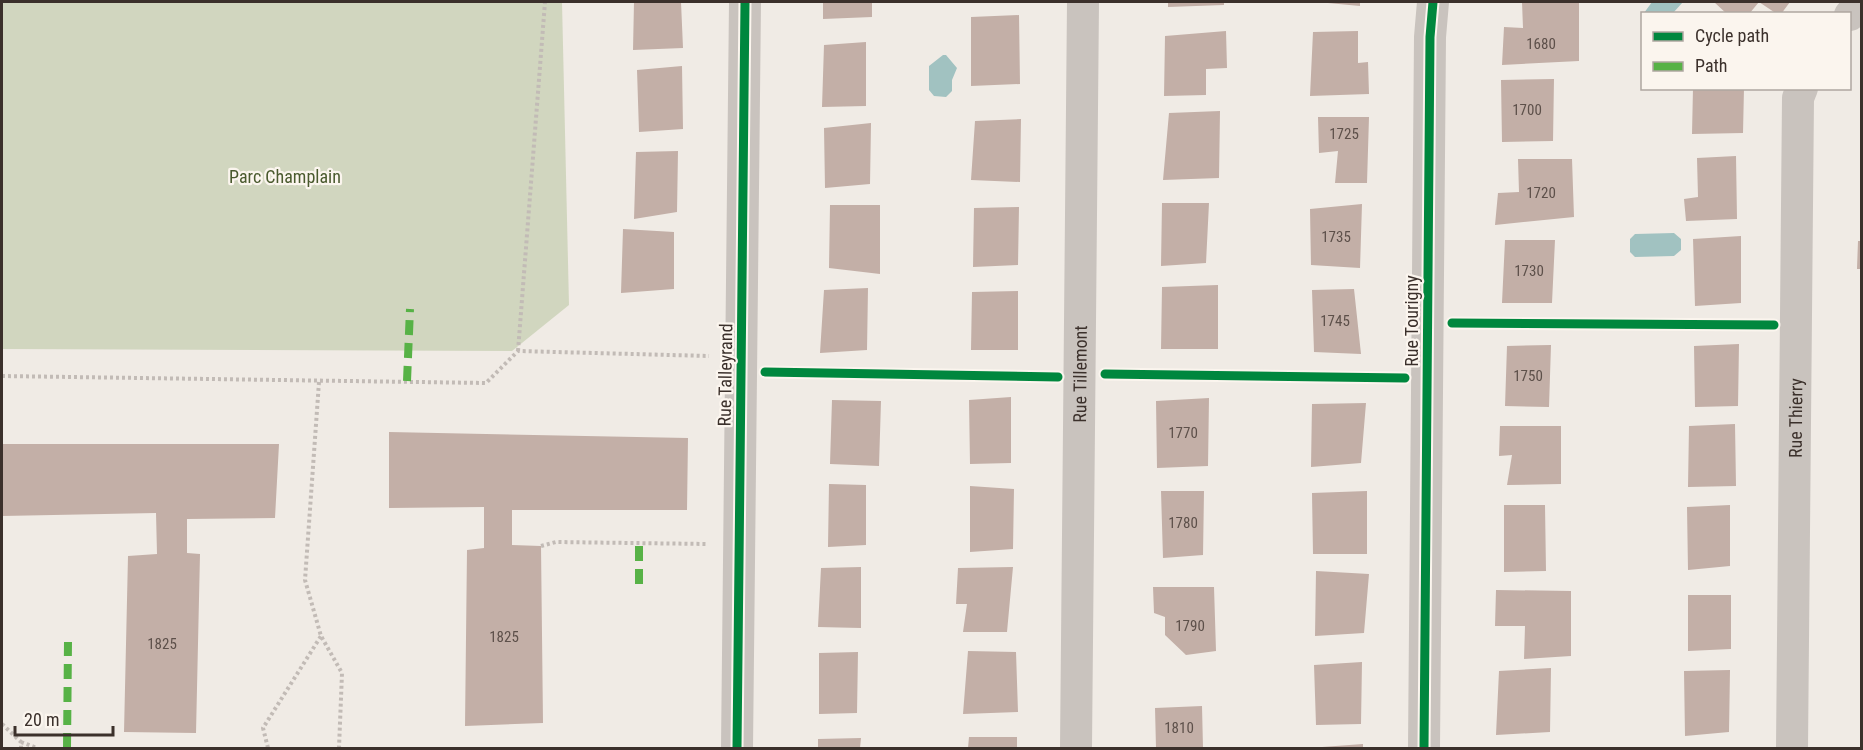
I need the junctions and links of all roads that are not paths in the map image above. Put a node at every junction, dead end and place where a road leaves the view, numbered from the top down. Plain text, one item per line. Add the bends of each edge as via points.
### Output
1 (745, 2) edge
2 (1083, 2) edge
3 (1433, 2) edge
4 (1861, 2) edge
5 (1851, 14) edge
6 (1801, 90) edge
7 (737, 748) edge
8 (1076, 748) edge
9 (1424, 748) edge
10 (1792, 748) edge

1 - 7 street, Rue Talleyrand
2 - 8 street, Rue Tillemont
3 - 9 street, Rue Tourigny
4 - 5 street
6 - 10 street, Rue Thierry via 1798,98

